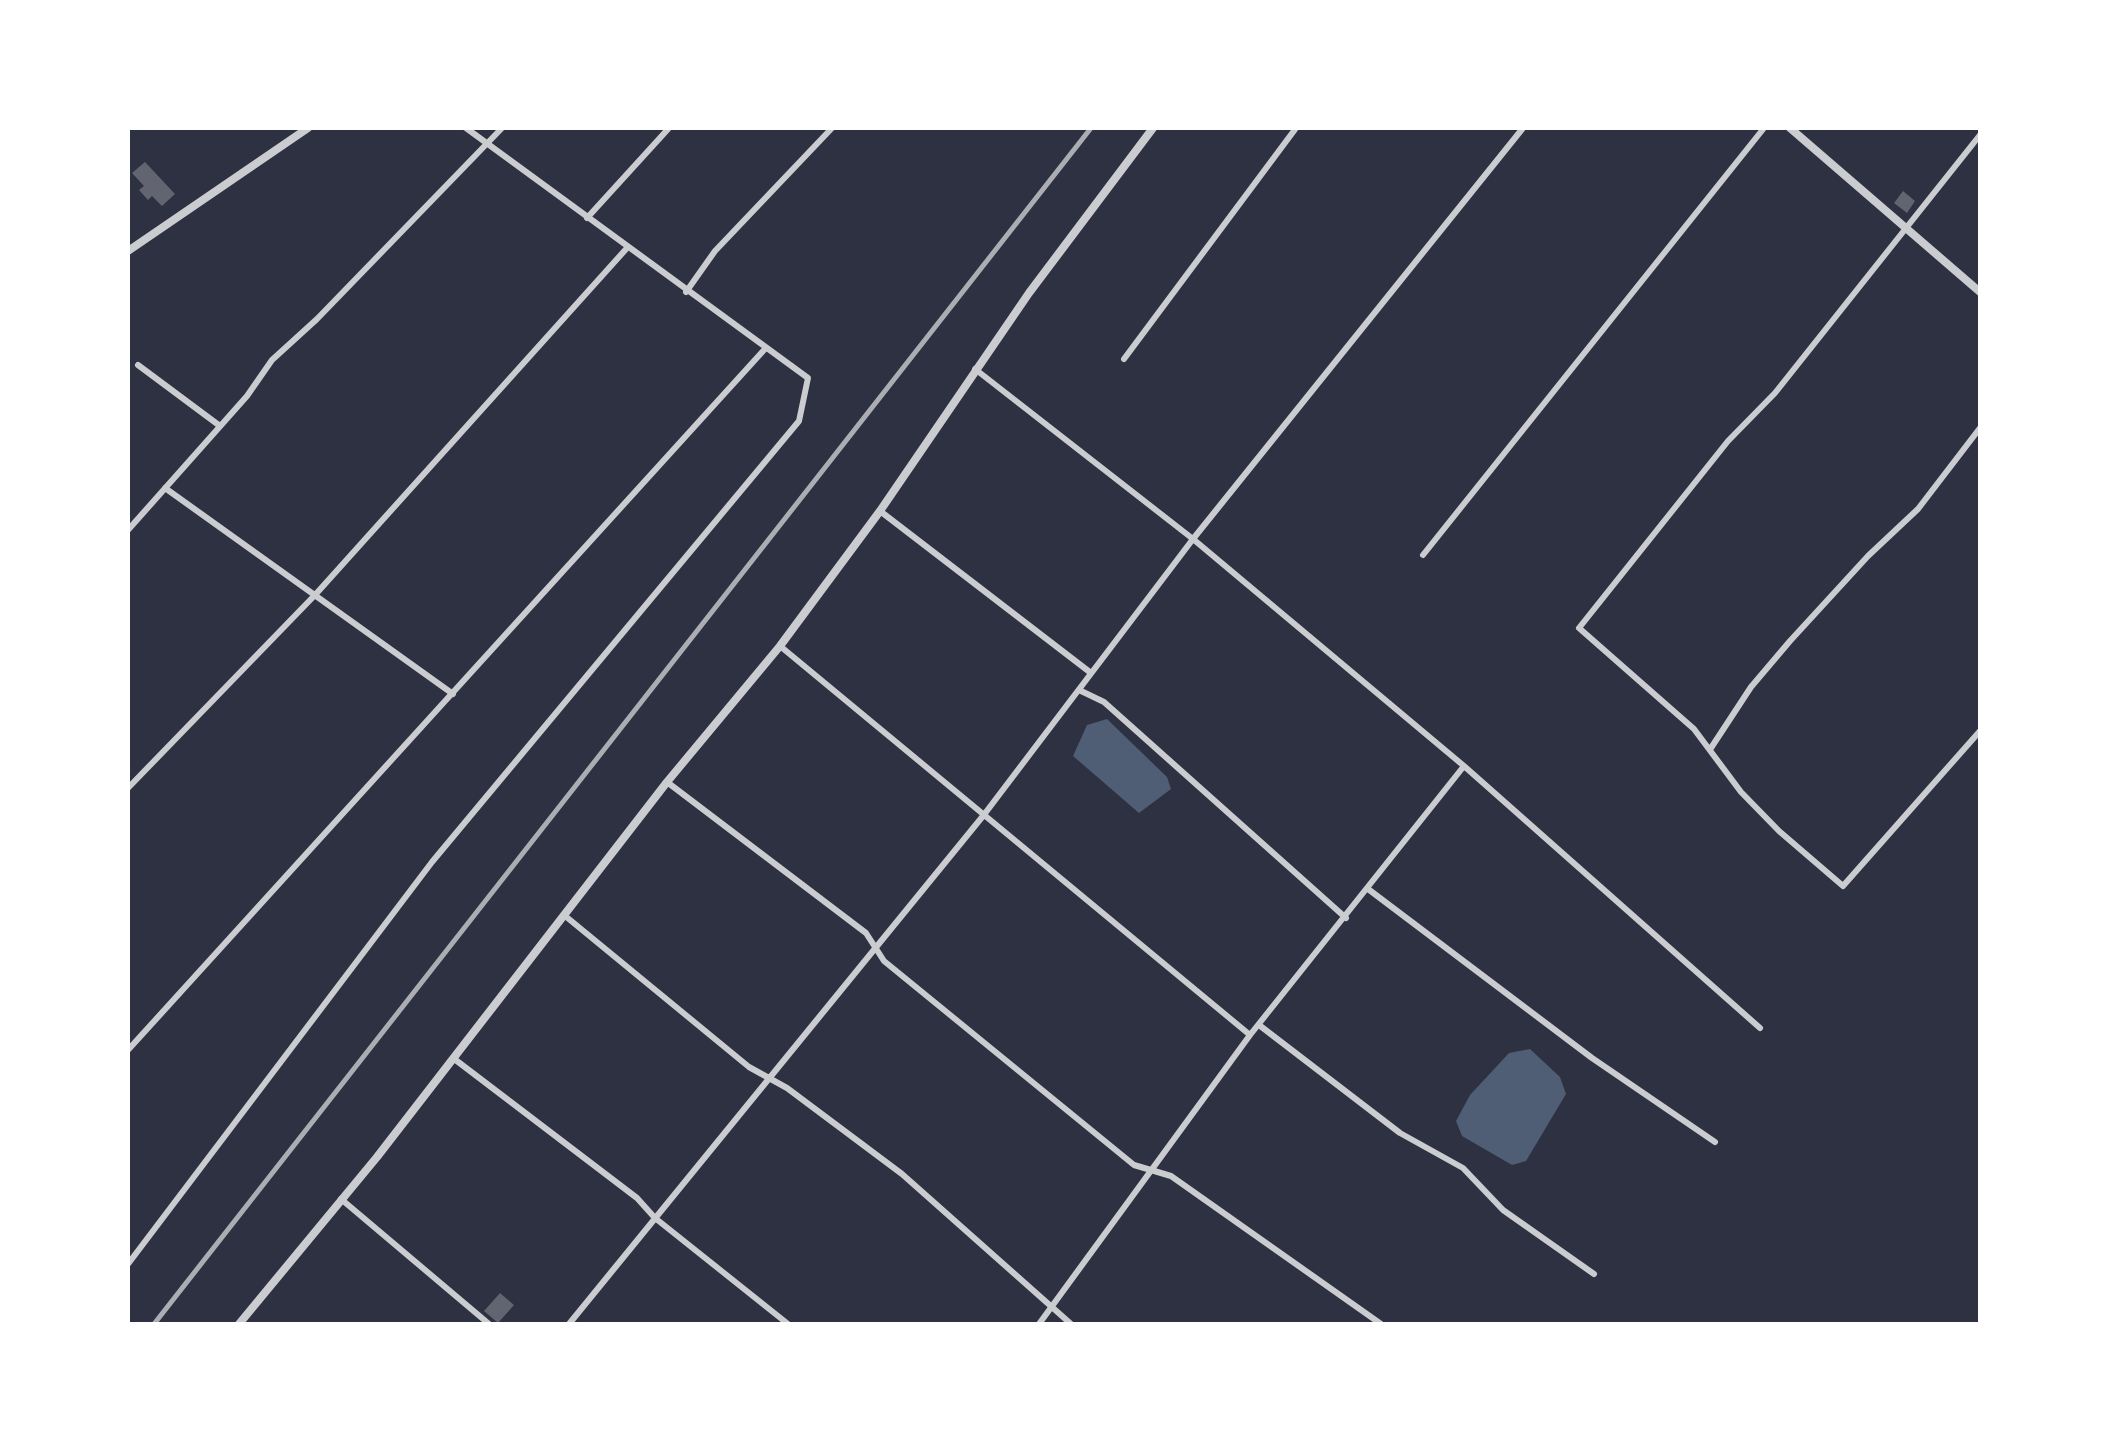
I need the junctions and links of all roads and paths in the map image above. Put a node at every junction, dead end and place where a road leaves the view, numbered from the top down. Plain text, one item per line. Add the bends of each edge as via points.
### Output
1 (308, 128) edge
2 (466, 128) edge
3 (502, 128) edge
4 (669, 128) edge
5 (832, 128) edge
6 (1153, 128) edge
7 (1296, 128) edge
8 (1523, 128) edge
9 (1764, 128) edge
10 (1790, 128) edge
11 (1980, 135) edge
12 (487, 144) junction
13 (587, 218) junction
14 (1906, 227) junction
15 (627, 248) junction
16 (128, 251) edge
17 (686, 292) junction
18 (1980, 292) edge
19 (764, 350) junction
20 (1124, 359) dead end
21 (138, 365) dead end
22 (975, 369) junction
23 (220, 426) junction
24 (1980, 428) edge
25 (165, 488) junction
26 (880, 511) junction
27 (128, 530) edge
28 (1193, 539) junction
29 (1423, 555) dead end
30 (315, 595) junction
31 (780, 646) junction
32 (1091, 673) junction
33 (1079, 690) junction
34 (453, 694) junction
35 (1980, 731) edge
36 (1711, 748) junction
37 (1464, 766) junction
38 (667, 782) junction
39 (128, 788) edge
40 (983, 816) junction
41 (1368, 889) junction
42 (564, 915) junction
43 (1346, 918) junction
44 (876, 947) junction
45 (1259, 1025) junction
46 (1760, 1028) dead end
47 (1250, 1035) junction
48 (128, 1050) edge
49 (453, 1058) junction
50 (769, 1078) junction
51 (1715, 1142) dead end
52 (1152, 1170) junction
53 (341, 1199) junction
54 (655, 1218) junction
55 (128, 1264) edge
56 (1594, 1274) dead end
57 (1051, 1308) junction
58 (239, 1324) edge
59 (489, 1324) edge
60 (569, 1324) edge
61 (788, 1324) edge
62 (1039, 1324) edge
63 (1071, 1324) edge
64 (1381, 1324) edge

1 - 16 street
2 - 12 lane
3 - 12 lane
4 - 13 lane
5 - 17 lane via 715,251
6 - 22 street
7 - 20 lane
8 - 28 lane
9 - 29 lane
10 - 14 street
11 - 14 lane
12 - 13 lane
12 - 23 lane via 272,360
13 - 15 lane
14 - 18 street
14 - 36 lane via 1579,628
15 - 17 lane
15 - 30 lane
17 - 19 lane
19 - 34 lane
19 - 55 lane via 808,378 799,421 432,862
21 - 23 lane
22 - 26 street
22 - 28 lane
23 - 25 lane
24 - 36 lane via 1918,509 1868,556 1751,687
25 - 27 lane
25 - 30 lane
26 - 31 street
26 - 32 lane
28 - 32 lane
28 - 37 lane
30 - 34 lane
30 - 39 lane
31 - 38 street
31 - 40 lane
32 - 33 lane
33 - 40 lane
33 - 43 lane via 1104,702
34 - 48 lane
35 - 36 lane via 1843,886 1760,811
37 - 41 lane
37 - 46 lane
38 - 42 street
38 - 44 lane via 866,933
40 - 44 lane
40 - 47 lane
41 - 43 lane
41 - 51 lane via 1592,1058
42 - 49 street
42 - 50 lane
43 - 45 lane
44 - 50 lane
44 - 52 lane via 884,961 1134,1165
45 - 47 lane
45 - 56 lane via 1400,1133 1463,1168 1503,1210
47 - 52 lane
49 - 53 street
49 - 54 lane via 637,1198
50 - 54 lane
50 - 57 lane via 902,1174
52 - 57 lane
52 - 64 lane via 1171,1176
53 - 58 street
53 - 59 lane
54 - 60 lane
54 - 61 lane
57 - 62 lane
57 - 63 lane

